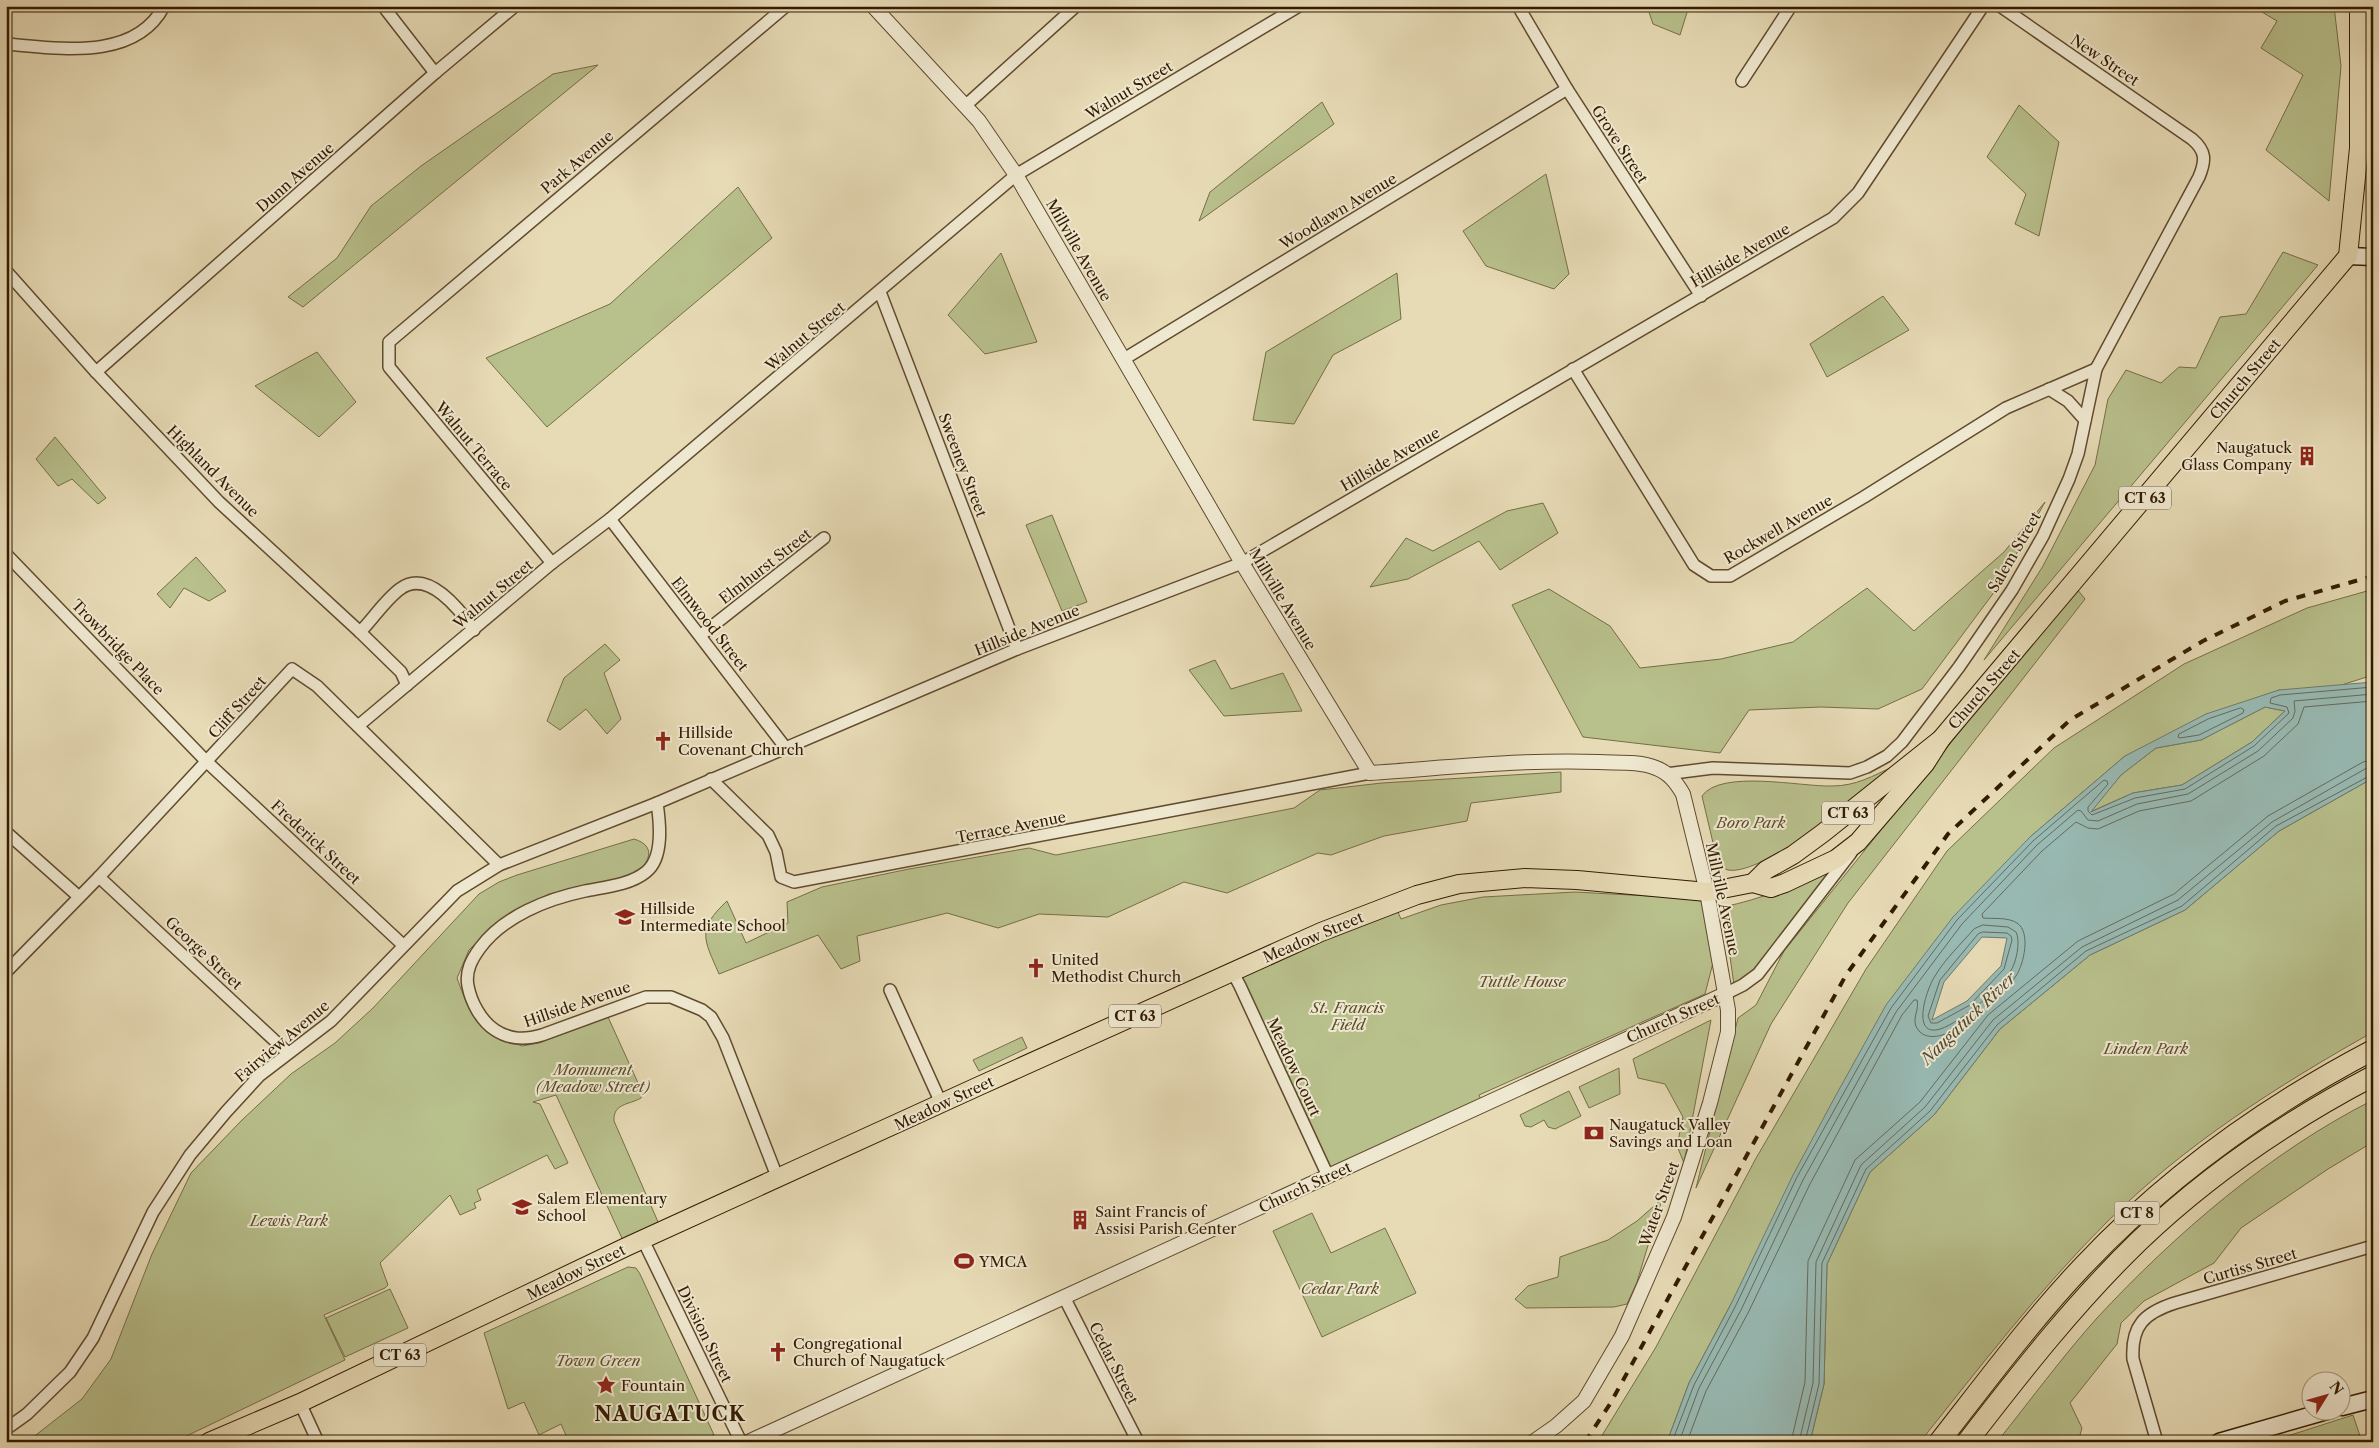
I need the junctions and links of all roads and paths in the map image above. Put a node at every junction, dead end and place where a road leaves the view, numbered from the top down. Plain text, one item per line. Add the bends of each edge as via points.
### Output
1 (164, 6) edge
2 (383, 6) edge
3 (515, 6) edge
4 (786, 6) edge
5 (873, 6) edge
6 (1076, 6) edge
7 (1299, 6) edge
8 (1518, 6) edge
9 (1791, 6) edge
10 (1983, 6) edge
11 (2000, 6) edge
12 (2359, 6) edge
13 (6, 44) edge
14 (436, 73) junction
15 (1742, 81) dead end
16 (1567, 89) junction
17 (965, 106) junction
18 (2192, 139) joint
19 (1016, 174) junction
20 (2348, 256) junction
21 (2373, 256) edge
22 (6, 271) edge
23 (880, 292) junction
24 (1701, 296) junction
25 (388, 342) joint
26 (1124, 359) junction
27 (1573, 369) junction
28 (2096, 369) junction
29 (96, 372) junction
30 (2049, 389) junction
31 (2085, 420) junction
32 (610, 519) junction
33 (824, 538) dead end
34 (6, 554) edge
35 (552, 563) junction
36 (1242, 563) junction
37 (474, 630) junction
38 (360, 632) junction
39 (701, 635) junction
40 (1017, 649) junction
41 (407, 684) junction
42 (358, 726) junction
43 (1940, 739) junction
44 (786, 747) junction
45 (207, 762) junction
46 (1370, 773) junction
47 (1666, 774) junction
48 (710, 779) junction
49 (657, 804) junction
50 (6, 832) edge
51 (1858, 842) junction
52 (499, 865) junction
53 (99, 877) junction
54 (1753, 883) junction
55 (1707, 892) junction
56 (78, 896) junction
57 (403, 945) junction
58 (1232, 971) junction
59 (6, 972) edge
60 (890, 990) dead end
61 (1725, 994) junction
62 (2373, 1050) edge
63 (288, 1053) junction
64 (2373, 1076) edge
65 (941, 1104) junction
66 (1328, 1176) junction
67 (778, 1179) junction
68 (643, 1240) junction
69 (2373, 1246) edge
70 (1064, 1297) junction
71 (2373, 1399) edge
72 (300, 1403) junction
73 (2352, 1404) edge
74 (2302, 1418) edge
75 (6, 1429) edge
76 (1944, 1436) edge
77 (1969, 1438) edge
78 (209, 1442) edge
79 (318, 1442) edge
80 (741, 1442) edge
81 (748, 1442) edge
82 (1138, 1442) edge
83 (1533, 1442) edge
84 (2157, 1442) edge
85 (2218, 1442) edge

1 - 13 street via 144,30 106,46 68,49
2 - 14 street
3 - 14 street, Dunn Avenue
4 - 25 street, Park Avenue
5 - 17 street, Millville Avenue
6 - 17 street
7 - 19 street, Walnut Street
8 - 16 street, Grove Street
9 - 15 street
10 - 24 street, Hillside Avenue via 1858,193 1833,218
11 - 18 street, New Street
12 - 20 main road via 2359,148
14 - 29 street, Dunn Avenue
16 - 24 street, Grove Street
16 - 26 street, Woodlawn Avenue
17 - 19 street, Millville Avenue
18 - 28 street, Salem Street via 2205,155 2204,165
19 - 23 street, Walnut Street
19 - 26 street, Millville Avenue
20 - 21 main road
20 - 43 main road, Church Street / CT 63
22 - 29 street, Highland Avenue
23 - 32 street, Walnut Street
23 - 40 street, Sweeney Street
24 - 27 street, Hillside Avenue
25 - 35 street, Walnut Terrace via 389,367
26 - 36 street, Millville Avenue
27 - 30 street, Rockwell Avenue via 1694,565 1710,576 1730,576 2006,408
27 - 36 street, Hillside Avenue
28 - 30 street, Rockwell Avenue
28 - 31 street, Salem Street
29 - 38 street, Highland Avenue via 219,502
30 - 31 street via 2068,401
31 - 47 street, Salem Street via 2070,479 2012,590 1960,667 1902,742 1887,756 1867,767 1838,774 1713,768
32 - 35 street, Walnut Street
32 - 39 street, Elmwood Street
33 - 39 street, Elmhurst Street
34 - 45 street, Trowbridge Place
35 - 37 street, Walnut Street
36 - 40 street, Hillside Avenue
36 - 46 street, Millville Avenue
37 - 38 street via 440,591 416,584 401,588
37 - 41 street, Walnut Street
38 - 41 street, Highland Avenue via 401,672
39 - 44 street, Elmwood Street
40 - 44 street, Hillside Avenue
41 - 42 street, Walnut Street
42 - 45 street, Cliff Street via 317,686 292,669
42 - 52 street, Cliff Street
43 - 51 main road, Church Street via 1925,764
43 - 54 main road, Church Street / CT 63 via 1793,856 1766,870
44 - 48 street, Hillside Avenue
45 - 53 street, Cliff Street
45 - 57 street, Frederick Street
46 - 47 street, Millville Avenue via 1580,761 1645,765
46 - 48 street, Terrace Avenue via 794,882 781,876 768,835
47 - 55 street, Millville Avenue via 1683,794
48 - 49 street, Hillside Avenue
49 - 52 street, Fairview Avenue
49 - 67 street, Hillside Avenue via 661,830 653,864 648,871 623,883 543,903 502,927 491,935 474,957 468,969 469,991 486,1023 516,1039 542,1035 646,997 671,997 697,1007 711,1016 723,1038
50 - 56 street
51 - 54 main road, Church Street via 1836,858 1785,883 1771,888
51 - 61 street via 1758,974
52 - 57 street, Fairview Avenue via 457,891
53 - 56 street, Cliff Street
53 - 63 street, George Street
54 - 55 main road, Church Street / CT 63
55 - 58 main road, Meadow Street / CT 63 via 1525,878 1459,884 1394,903
55 - 61 street, Millville Avenue
56 - 59 street, Cliff Street
57 - 63 street, Fairview Avenue via 331,1021
58 - 65 main road, Meadow Street / CT 63
58 - 66 street, Meadow Court
60 - 65 street
61 - 66 street, Church Street
61 - 83 street, Water Street via 1728,1032 1710,1103 1674,1218 1622,1336 1584,1401
62 - 76 highway, CT 8 via 2329,1073 2241,1130 2158,1194 2082,1266
63 - 75 street, Fairview Avenue via 260,1076 190,1155 153,1212 93,1338 70,1372 27,1414
64 - 77 highway, CT 8 via 2303,1114 2259,1144 2140,1240 2067,1317
65 - 67 main road, Meadow Street / CT 63
66 - 70 street, Church Street
67 - 68 main road, Meadow Street / CT 63
68 - 72 main road, Meadow Street / CT 63
68 - 80 street, Division Street
69 - 84 street, Curtiss Street via 2161,1307 2148,1314 2133,1339 2134,1359
70 - 81 street, Church Street
70 - 82 street, Cedar Street
71 - 73 main road
72 - 78 main road, Meadow Street / CT 63
72 - 79 street
74 - 85 main road

